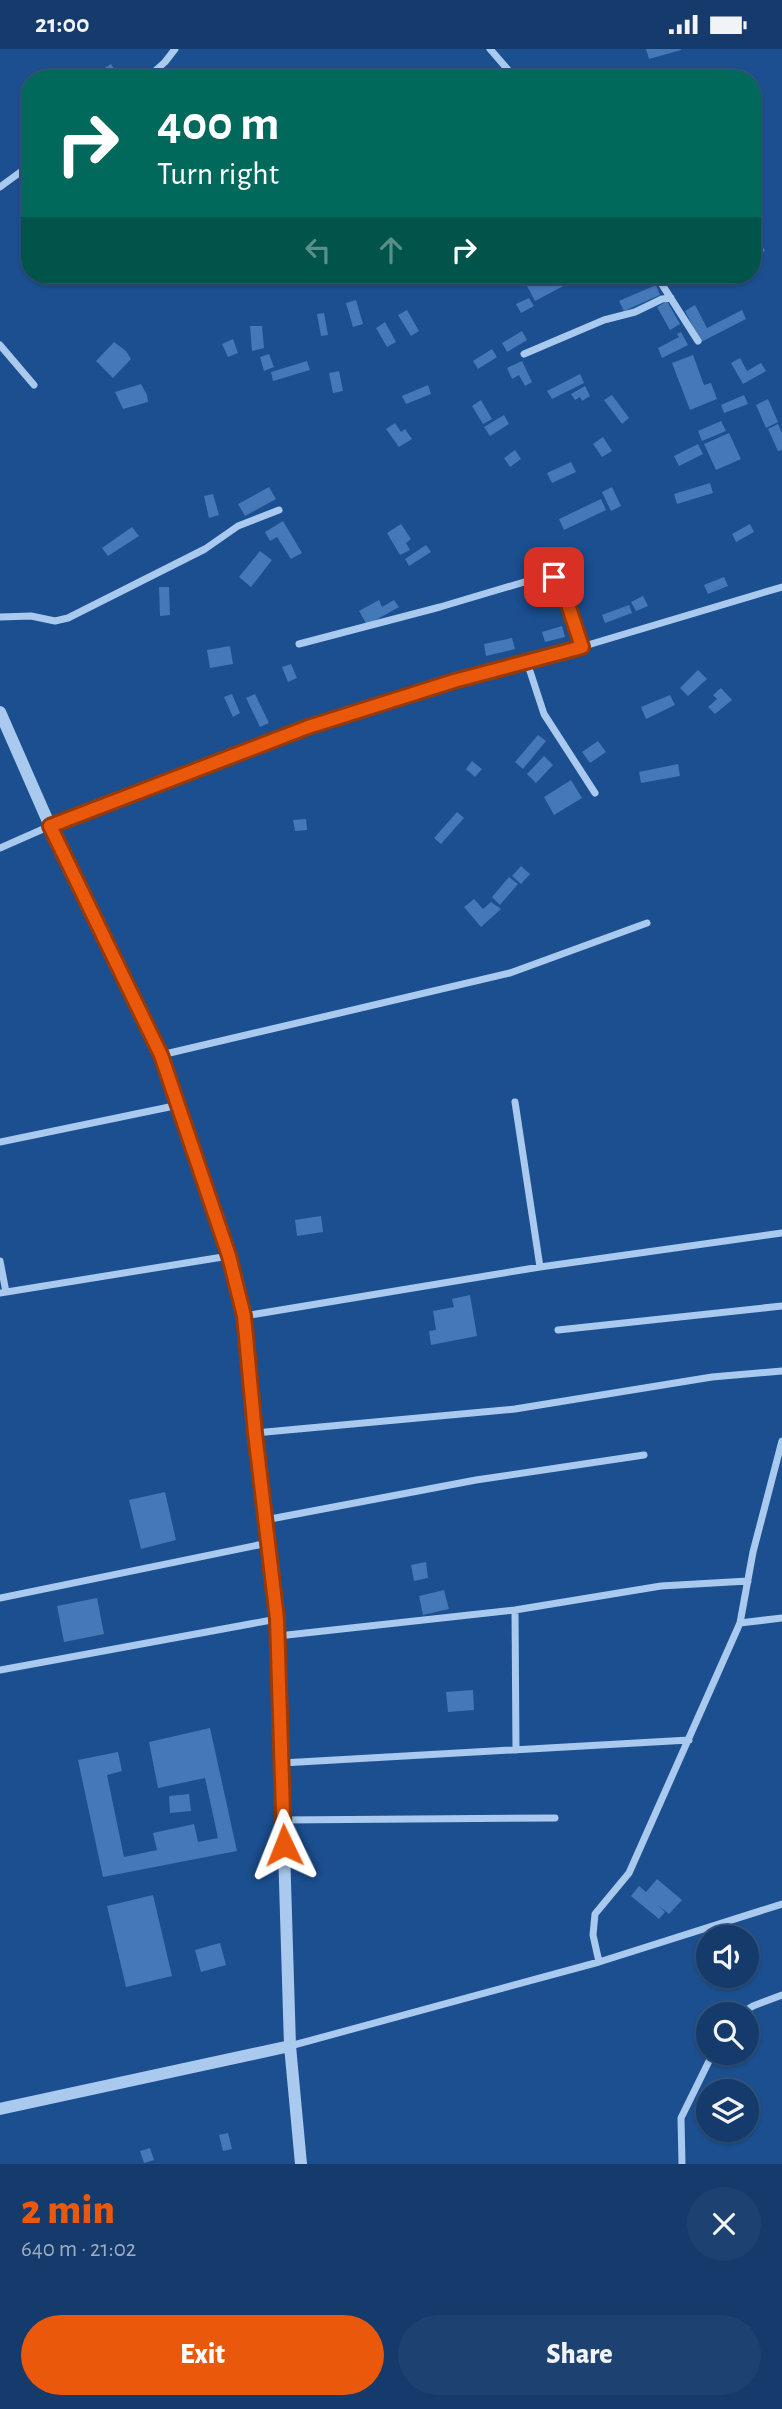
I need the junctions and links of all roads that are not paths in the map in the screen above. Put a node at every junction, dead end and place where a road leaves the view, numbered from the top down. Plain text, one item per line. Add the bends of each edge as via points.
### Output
1 (174, 49) edge
2 (490, 49) edge
3 (156, 70) edge
4 (508, 70) edge
5 (21, 172) edge
6 (0, 187) edge
7 (662, 284) edge
8 (671, 298) junction
9 (698, 341) dead end
10 (0, 345) edge
11 (524, 354) dead end
12 (34, 386) dead end
13 (279, 510) dead end
14 (782, 587) edge
15 (0, 617) edge
16 (299, 644) dead end
17 (582, 647) junction
18 (527, 662) junction
19 (0, 712) edge
20 (595, 793) dead end
21 (50, 826) junction
22 (0, 848) edge
23 (648, 923) dead end
24 (161, 1055) junction
25 (515, 1103) dead end
26 (178, 1105) junction
27 (0, 1142) edge
28 (782, 1233) edge
29 (229, 1256) junction
30 (0, 1261) edge
31 (540, 1267) junction
32 (3, 1293) edge
33 (782, 1306) edge
34 (244, 1316) junction
35 (558, 1330) dead end
36 (782, 1371) edge
37 (255, 1433) junction
38 (782, 1441) edge
39 (644, 1455) dead end
40 (265, 1520) junction
41 (268, 1543) junction
42 (748, 1581) junction
43 (0, 1598) edge
44 (515, 1610) junction
45 (782, 1618) edge
46 (277, 1619) junction
47 (740, 1623) junction
48 (278, 1636) junction
49 (0, 1670) edge
50 (689, 1740) junction
51 (516, 1750) junction
52 (282, 1763) junction
53 (555, 1818) dead end
54 (283, 1820) junction
55 (782, 1904) edge
56 (599, 1962) junction
57 (782, 1995) edge
58 (759, 2004) edge
59 (290, 2046) junction
60 (707, 2065) edge
61 (0, 2109) edge
62 (301, 2164) edge
63 (682, 2164) edge

1 - 3 street
2 - 4 street
5 - 6 street
7 - 8 street
8 - 9 street
8 - 11 street
10 - 12 street
13 - 15 street via 238,526 198,553 68,618
14 - 17 street
16 - 17 street via 554,577 561,583
17 - 18 street
18 - 20 street via 544,713
18 - 21 street via 308,727
19 - 21 street
21 - 22 street
21 - 24 street
23 - 24 street via 510,973
24 - 26 street
25 - 31 street
26 - 27 street
26 - 29 street
28 - 31 street
29 - 32 street
29 - 34 street
30 - 32 street
31 - 34 street
33 - 35 street
34 - 37 street
36 - 37 street via 712,1377 515,1409
37 - 40 street
38 - 42 street
39 - 40 street via 476,1480
40 - 41 street
41 - 43 street
41 - 46 street
42 - 44 street via 661,1586
42 - 47 street
44 - 48 street
44 - 51 street
45 - 47 street
46 - 48 street
46 - 49 street
47 - 50 street
48 - 52 street
50 - 51 street
50 - 56 street via 629,1873 596,1914 593,1935
51 - 52 street
52 - 54 street
53 - 54 street
54 - 59 street
55 - 56 street
56 - 59 street
57 - 58 street
59 - 61 street
59 - 62 street
60 - 63 street via 681,2118

